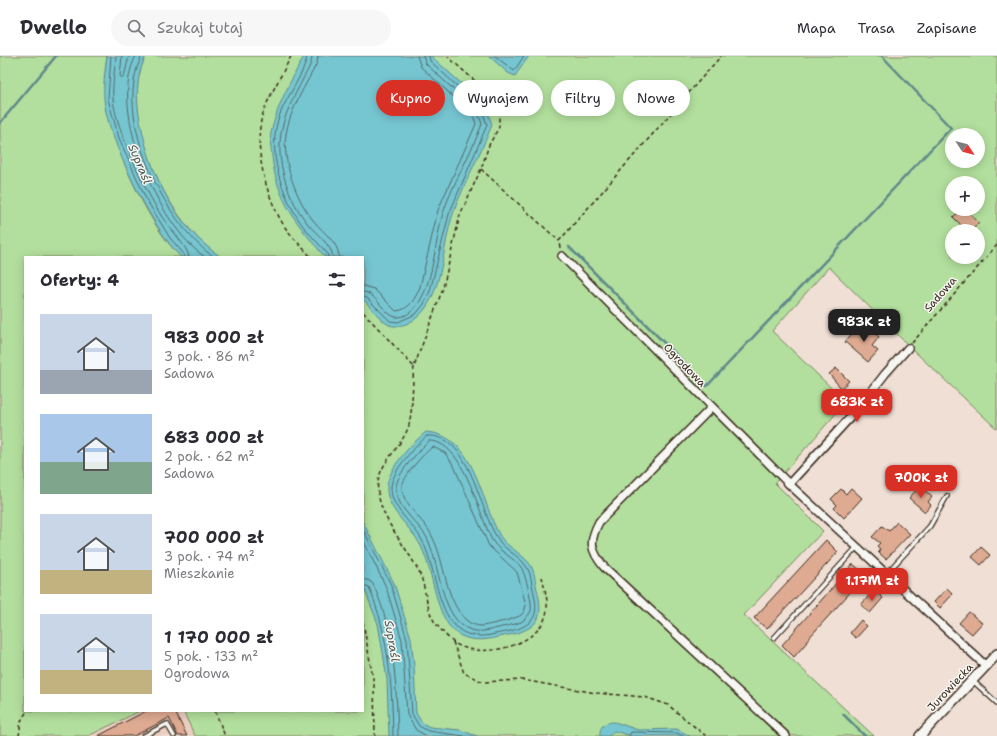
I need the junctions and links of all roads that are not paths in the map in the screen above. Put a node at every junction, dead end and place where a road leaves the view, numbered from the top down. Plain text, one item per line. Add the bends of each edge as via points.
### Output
1 (562, 256) road end
2 (908, 348) road end
3 (711, 408) junction
4 (789, 484) junction
5 (947, 496) dead end
6 (858, 547) junction
7 (886, 574) junction
8 (774, 638) dead end
9 (997, 654) edge
10 (986, 666) junction
11 (972, 681) junction
12 (997, 703) edge
13 (144, 736) edge
14 (174, 736) edge
15 (786, 736) edge
16 (920, 736) edge

1 - 3 street, Ogrodowa
2 - 4 street via 857,410
3 - 4 street, Ogrodowa
3 - 15 street via 599,522 593,534 592,547 596,558 604,567
4 - 6 street, Ogrodowa
5 - 7 lane via 930,526
6 - 7 street, Ogrodowa
6 - 8 lane
7 - 10 street, Ogrodowa
9 - 10 street, Jurowiecka
10 - 11 street, Jurowiecka
11 - 12 lane
11 - 16 street, Jurowiecka
13 - 14 lane via 167,724

